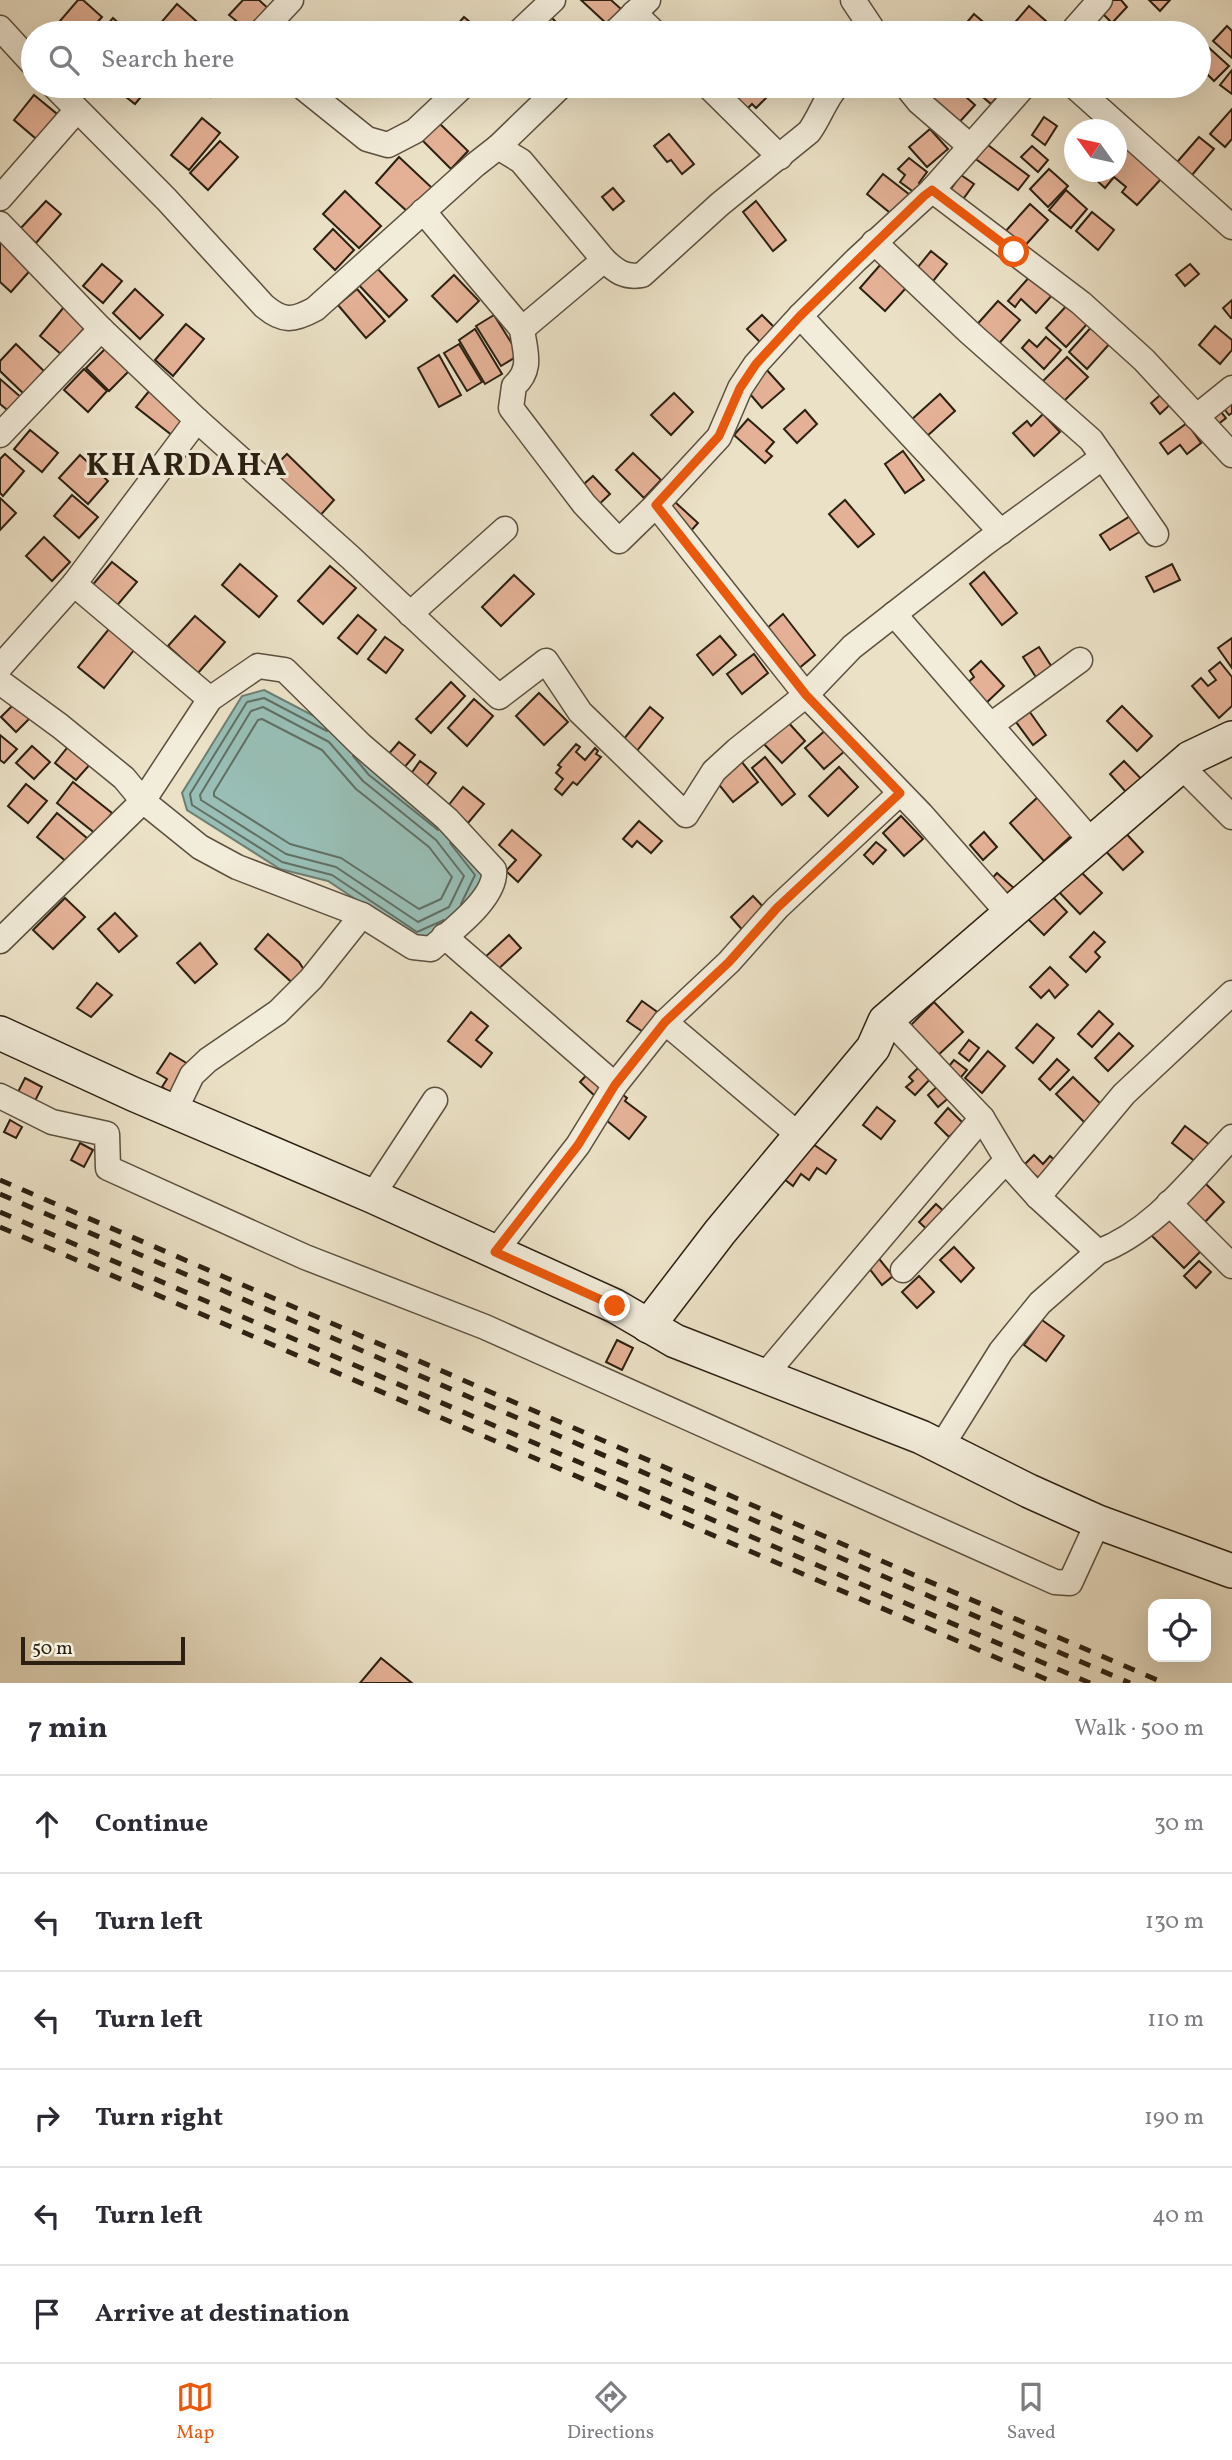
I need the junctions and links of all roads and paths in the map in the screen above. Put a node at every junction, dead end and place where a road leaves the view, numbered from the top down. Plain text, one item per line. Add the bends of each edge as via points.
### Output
1 (291, 0) edge
2 (553, 0) edge
3 (853, 0) edge
4 (1100, 0) edge
5 (641, 7) edge
6 (271, 21) edge
7 (531, 21) edge
8 (626, 21) edge
9 (867, 21) edge
10 (1082, 21) edge
11 (0, 28) edge
12 (21, 51) edge
13 (66, 98) edge
14 (315, 98) edge
15 (450, 98) edge
16 (549, 98) edge
17 (720, 98) edge
18 (828, 98) edge
19 (916, 98) edge
20 (1013, 98) edge
21 (1087, 98) edge
22 (77, 110) junction
23 (970, 146) junction
24 (498, 147) junction
25 (780, 157) junction
26 (932, 190) junction
27 (0, 198) edge
28 (423, 211) junction
29 (0, 224) edge
30 (1232, 227) edge
31 (874, 243) junction
32 (604, 260) junction
33 (800, 316) junction
34 (101, 329) junction
35 (522, 329) junction
36 (1232, 388) edge
37 (1196, 417) junction
38 (197, 420) junction
39 (2, 427) edge
40 (1232, 455) edge
41 (1103, 457) junction
42 (656, 505) junction
43 (505, 529) dead end
44 (1001, 532) junction
45 (1156, 534) dead end
46 (74, 584) junction
47 (410, 614) junction
48 (894, 614) junction
49 (1080, 660) dead end
50 (0, 667) edge
51 (0, 682) edge
52 (806, 695) junction
53 (210, 698) junction
54 (991, 725) junction
55 (1232, 738) edge
56 (1181, 766) junction
57 (900, 793) junction
58 (143, 801) junction
59 (1232, 817) edge
60 (1092, 842) junction
61 (1009, 914) junction
62 (362, 915) junction
63 (444, 936) junction
64 (0, 941) edge
65 (1232, 993) edge
66 (885, 1021) junction
67 (665, 1022) junction
68 (0, 1033) edge
69 (615, 1085) junction
70 (0, 1096) edge
71 (435, 1100) dead end
72 (174, 1112) junction
73 (982, 1118) junction
74 (801, 1137) junction
75 (1232, 1138) edge
76 (1006, 1160) junction
77 (372, 1196) junction
78 (1038, 1198) junction
79 (1169, 1203) junction
80 (495, 1252) junction
81 (1098, 1252) junction
82 (1232, 1266) edge
83 (903, 1270) dead end
84 (648, 1326) junction
85 (764, 1376) junction
86 (941, 1447) junction
87 (1098, 1522) junction
88 (1232, 1571) edge

1 - 6 street
2 - 7 street
3 - 9 street
4 - 10 street
5 - 8 street
11 - 12 street
13 - 22 street
14 - 15 street via 367,139 388,145 415,131
16 - 24 street
17 - 25 street
18 - 25 street via 809,132
19 - 23 street
20 - 23 street
21 - 30 street
22 - 27 street
22 - 28 street via 275,315 297,318 315,309
23 - 26 street
24 - 28 street
24 - 32 street via 521,161
25 - 32 street via 642,275 619,273
26 - 31 street
26 - 37 street via 1082,303 1144,360
28 - 35 street
29 - 34 street
31 - 33 street
31 - 41 street via 1091,440
32 - 35 street
33 - 42 street via 756,364 719,436
33 - 44 street
34 - 38 street
34 - 39 street
35 - 42 street via 526,366 524,377 514,386 511,408 576,494 619,541
36 - 37 street
37 - 40 street
38 - 46 street
38 - 47 street
41 - 44 street
41 - 45 street
42 - 52 street
43 - 47 street
44 - 48 street
46 - 50 street
46 - 53 street
47 - 52 street via 499,697 546,661 580,712 686,815 714,771
48 - 52 street via 852,647
48 - 54 street
49 - 54 street
51 - 58 street via 124,778
52 - 57 street
53 - 58 street
53 - 63 street via 258,666 285,670 361,745 447,819 494,870 495,878 488,895
54 - 60 street
55 - 56 street
56 - 59 street
56 - 60 street
57 - 61 street
57 - 67 street
58 - 62 street via 200,847 237,867
58 - 64 street
60 - 61 street
61 - 66 street
62 - 63 street via 413,947 431,949
62 - 72 street via 278,1012 191,1075
63 - 69 street
65 - 78 street via 1124,1094
66 - 73 street via 900,1031
66 - 74 street via 873,1048
67 - 69 street
67 - 74 street
68 - 72 street
69 - 80 street via 578,1145
70 - 87 street via 52,1122 107,1134 108,1168 305,1257 485,1327 1055,1582 1070,1583
71 - 77 street
72 - 77 street
73 - 76 street
73 - 85 street
74 - 84 street
75 - 79 street
76 - 78 street
76 - 83 street
77 - 80 street
78 - 81 street
79 - 81 street via 1149,1225
79 - 82 street
80 - 84 street via 615,1306
81 - 86 street via 1040,1303 1001,1351
84 - 85 street
85 - 86 street
86 - 87 street
87 - 88 street

